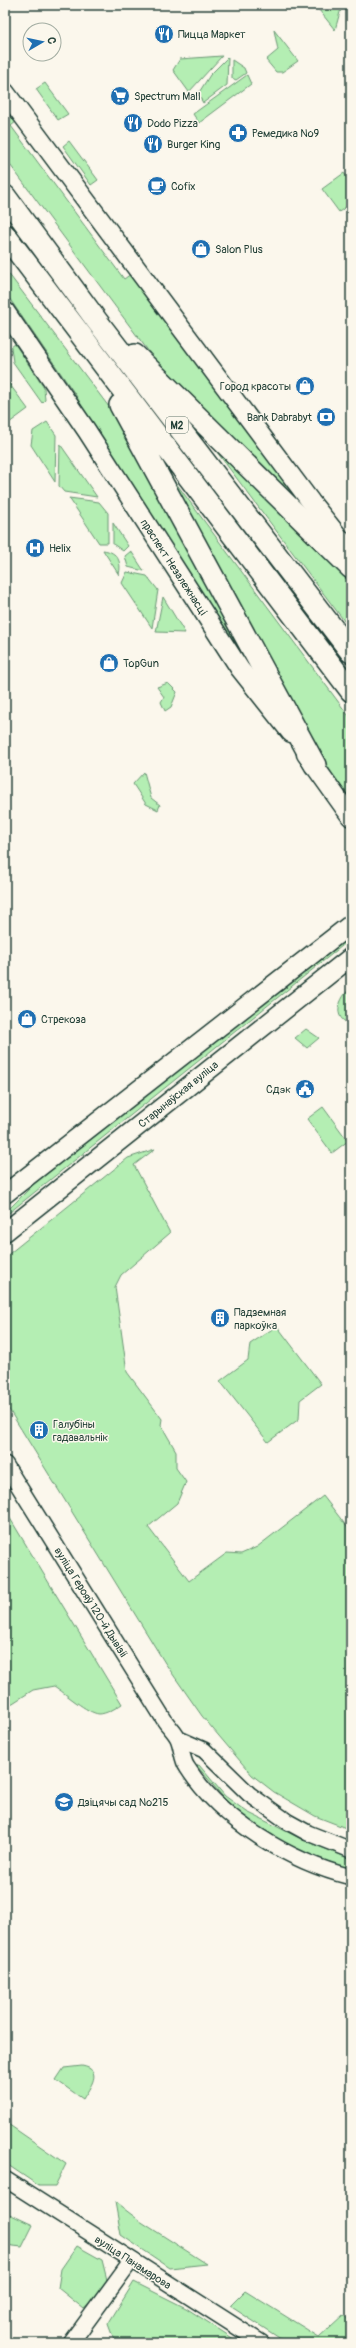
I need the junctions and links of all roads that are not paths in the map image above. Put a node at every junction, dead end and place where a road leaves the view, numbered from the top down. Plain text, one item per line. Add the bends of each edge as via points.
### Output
1 (5, 92) edge
2 (5, 196) edge
3 (5, 235) edge
4 (5, 311) edge
5 (97, 321) junction
6 (78, 331) junction
7 (351, 552) edge
8 (351, 568) edge
9 (351, 652) edge
10 (351, 691) edge
11 (315, 765) junction
12 (351, 817) edge
13 (351, 924) edge
14 (351, 957) edge
15 (5, 1194) edge
16 (5, 1232) edge
17 (5, 1464) edge
18 (179, 1739) junction
19 (351, 1850) edge
20 (351, 1877) edge
21 (5, 2179) edge
22 (131, 2261) junction
23 (71, 2343) edge
24 (262, 2343) edge

1 - 7 main road
2 - 5 highway, М2
3 - 6 highway, М2
4 - 11 main road, праспект Незалежнасці via 87,431 240,669
5 - 8 highway via 156,374
5 - 9 highway, М2
6 - 10 highway, М2
6 - 11 highway via 157,470
11 - 12 main road, праспект Незалежнасці
13 - 15 main road
14 - 16 main road, Старынаўская вуліца
17 - 18 street, вуліца Герояў 120-й Дывізіі via 165,1721
18 - 19 street, вуліца Герояў 120-й Дывізіі via 204,1750 249,1794 288,1822 314,1836
18 - 20 street, вуліца Герояў 120-й Дывізіі via 186,1766 208,1793 244,1826 314,1865
21 - 22 street, вуліца Панамарова
22 - 23 street
22 - 24 street, вуліца Панамарова

